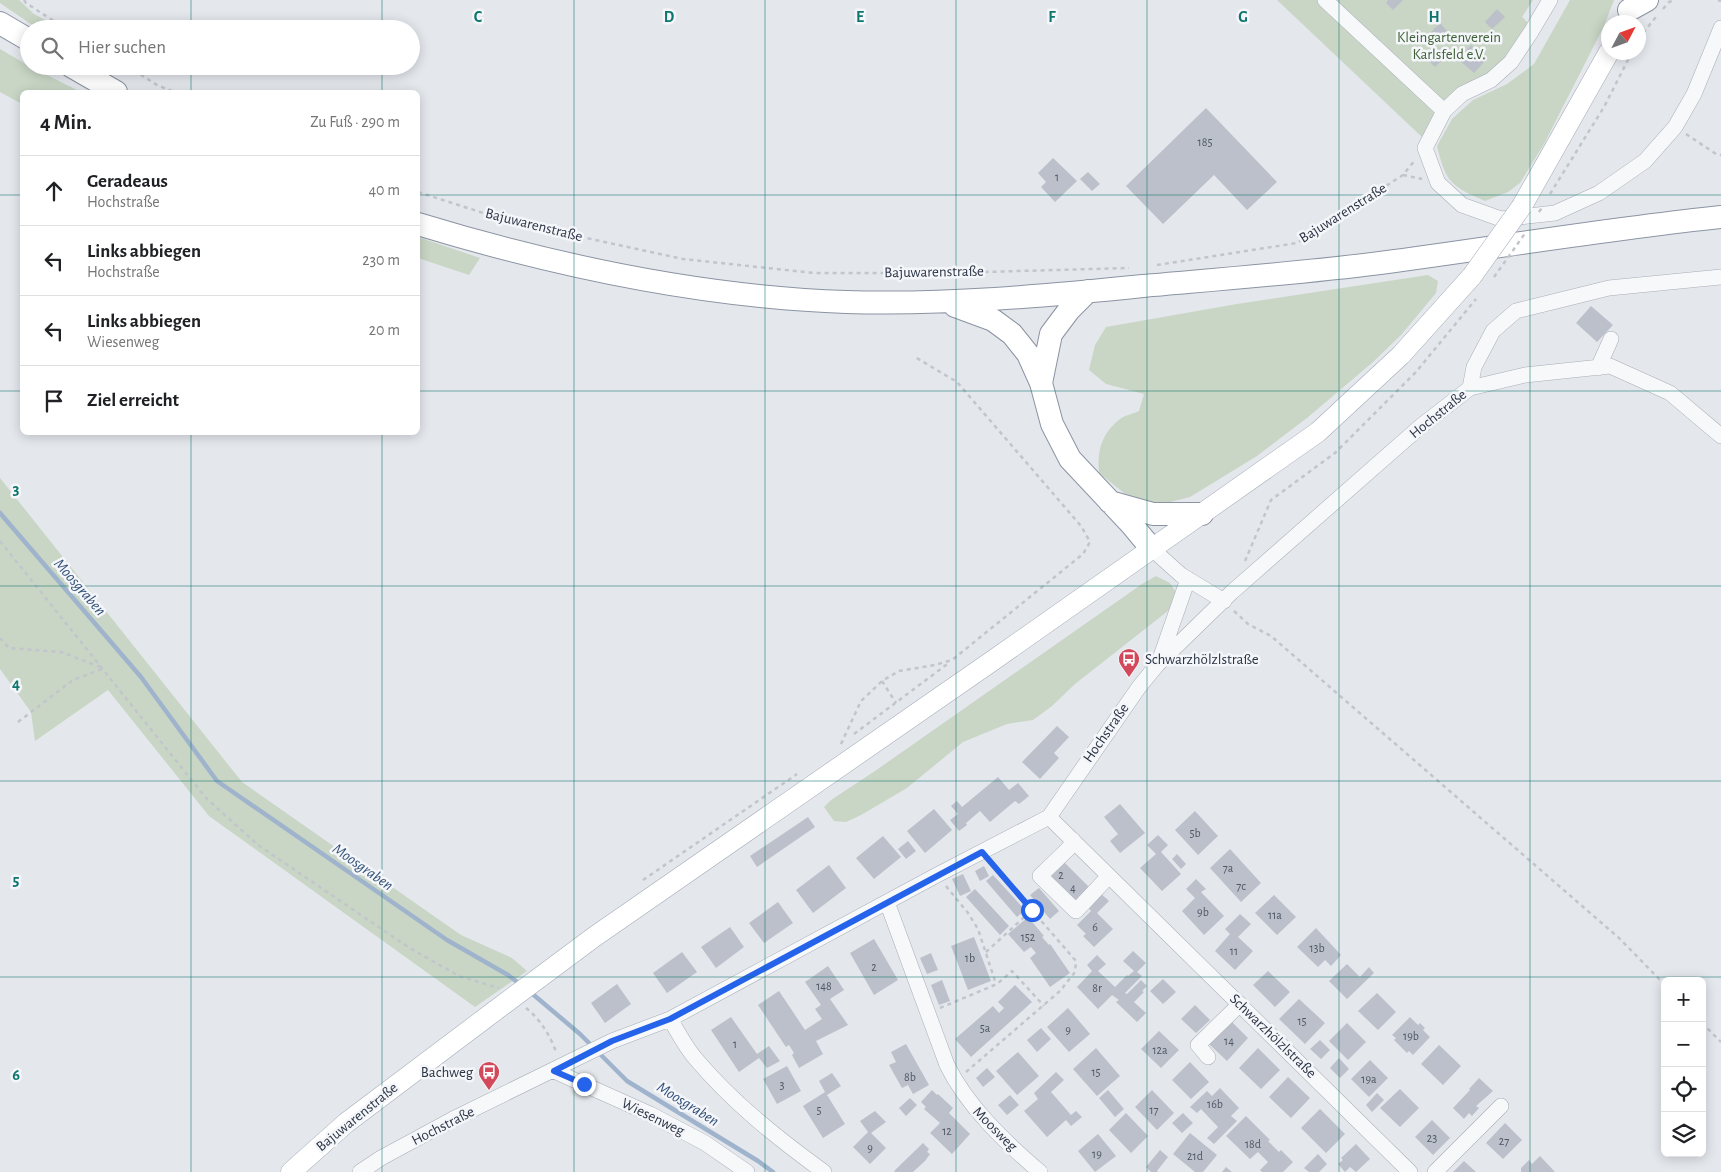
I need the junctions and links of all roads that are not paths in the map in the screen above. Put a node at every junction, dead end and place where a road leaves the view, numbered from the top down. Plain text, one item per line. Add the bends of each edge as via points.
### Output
1 (1325, 0) edge
2 (1550, 0) edge
3 (0, 23) edge
4 (1721, 28) edge
5 (20, 35) edge
6 (1604, 60) edge
7 (87, 75) edge
8 (113, 90) edge
9 (1444, 110) junction
10 (1721, 217) edge
11 (420, 225) edge
12 (1721, 277) edge
13 (1088, 291) junction
14 (942, 302) junction
15 (1611, 339) dead end
16 (1598, 368) junction
17 (1041, 383) junction
18 (1470, 388) junction
19 (1721, 436) edge
20 (1110, 502) junction
21 (1202, 514) junction
22 (1151, 548) junction
23 (1188, 579) junction
24 (1224, 601) junction
25 (1157, 665) junction
26 (1049, 817) junction
27 (1073, 840) junction
28 (1109, 876) junction
29 (887, 902) junction
30 (1240, 1004) junction
31 (670, 1019) junction
32 (1208, 1056) dead end
33 (556, 1063) junction
34 (1501, 1106) dead end
35 (1031, 1169) edge
36 (291, 1172) edge
37 (360, 1172) edge
38 (747, 1172) edge
39 (824, 1172) edge
40 (1410, 1172) edge
41 (1435, 1172) edge

1 - 9 street
2 - 9 street via 1512,62 1491,80 1462,94
3 - 5 highway
4 - 9 street via 1694,94 1675,127 1645,160 1599,193 1555,213 1501,219 1462,205 1438,183 1425,148
6 - 21 main road, Bajuwarenstraße, bridge via 1522,206 1472,276 1401,355 1318,432
7 - 8 highway
10 - 13 highway via 1377,263
11 - 14 highway via 534,257 666,283 843,302
12 - 18 street via 1609,288 1516,311 1493,331 1474,367
13 - 14 highway
13 - 17 highway via 1051,334
14 - 17 highway via 993,320 1012,334 1028,354
15 - 16 street
16 - 18 street, Hochstraße via 1525,375
16 - 19 street, Hochstraße via 1610,366 1670,394
17 - 20 highway via 1052,424 1070,459
18 - 24 street, Hochstraße via 1421,426
20 - 21 highway via 1154,514
20 - 22 highway
21 - 22 main road, Bajuwarenstraße
22 - 23 street
22 - 36 main road, Bajuwarenstraße, bridge via 602,931 346,1122
23 - 24 street
23 - 25 street
24 - 25 street, Hochstraße
25 - 26 street, Hochstraße via 1138,687
26 - 27 street, Schwarzhölzlstraße
26 - 29 street, Hochstraße
27 - 28 street, Schwarzhölzlstraße
27 - 28 street via 1040,876 1076,911
28 - 30 street, Schwarzhölzlstraße
29 - 31 street, Hochstraße
29 - 35 street, Moosweg via 955,1082 973,1107
30 - 32 street via 1198,1044
30 - 40 street, Schwarzhölzlstraße
31 - 33 street, Hochstraße via 612,1041 581,1057
31 - 39 street via 694,1056 732,1098
33 - 37 street, Hochstraße
33 - 38 street, Wiesenweg via 705,1143
34 - 41 street

